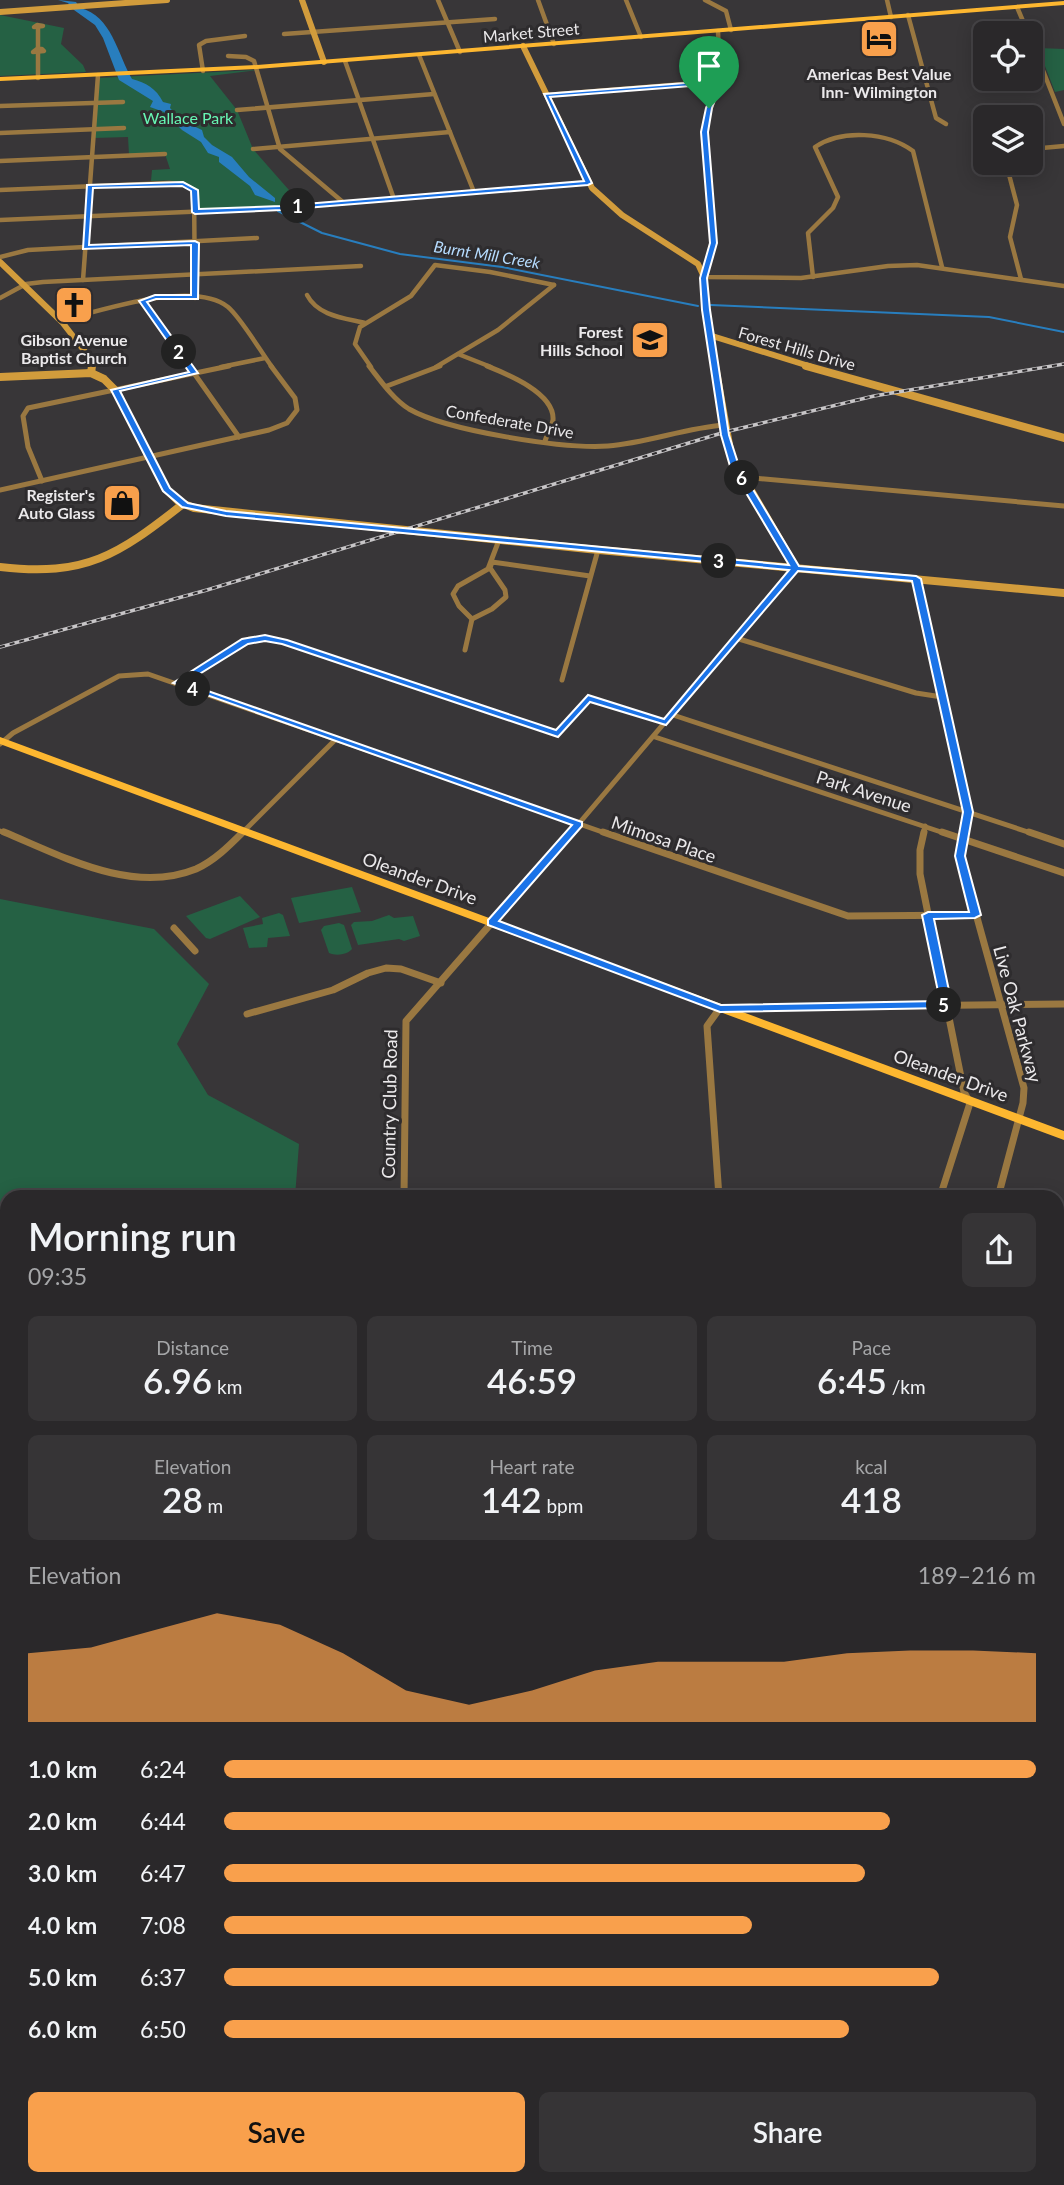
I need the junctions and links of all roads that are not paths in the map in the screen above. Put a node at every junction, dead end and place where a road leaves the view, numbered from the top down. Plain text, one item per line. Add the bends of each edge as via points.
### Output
1 (167, 0) edge
2 (302, 0) edge
3 (438, 0) edge
4 (538, 0) edge
5 (626, 0) edge
6 (705, 0) edge
7 (887, 0) edge
8 (142, 1) edge
9 (1064, 3) edge
10 (1022, 4) edge
11 (0, 12) edge
12 (908, 15) junction
13 (891, 17) junction
14 (495, 19) dead end
15 (447, 22) junction
16 (38, 29) dead end
17 (731, 30) junction
18 (718, 31) junction
19 (313, 32) junction
20 (284, 34) dead end
21 (245, 36) dead end
22 (641, 37) junction
23 (554, 44) junction
24 (523, 47) junction
25 (460, 52) junction
26 (419, 55) junction
27 (228, 56) dead end
28 (345, 61) junction
29 (324, 62) junction
30 (257, 67) junction
31 (203, 71) junction
32 (1043, 71) edge
33 (98, 75) junction
34 (38, 78) junction
35 (0, 79) edge
36 (721, 81) junction
37 (434, 94) junction
38 (546, 95) junction
39 (359, 100) junction
40 (96, 102) junction
41 (123, 102) dead end
42 (0, 106) edge
43 (269, 107) junction
44 (237, 110) dead end
45 (946, 124) dead end
46 (1064, 124) edge
47 (124, 128) dead end
48 (94, 129) junction
49 (450, 132) junction
50 (0, 133) edge
51 (373, 139) junction
52 (279, 146) junction
53 (1064, 146) edge
54 (1043, 148) edge
55 (253, 149) dead end
56 (164, 154) dead end
57 (92, 157) junction
58 (0, 161) edge
59 (1009, 175) edge
60 (588, 183) junction
61 (90, 186) junction
62 (0, 190) edge
63 (474, 192) junction
64 (394, 199) junction
65 (344, 203) junction
66 (195, 212) junction
67 (88, 216) junction
68 (0, 220) edge
69 (257, 238) dead end
70 (195, 243) junction
71 (86, 248) junction
72 (1, 262) edge
73 (361, 265) dead end
74 (942, 267) junction
75 (195, 275) junction
76 (813, 277) junction
77 (704, 278) junction
78 (1021, 279) junction
79 (83, 280) junction
80 (26, 285) junction
81 (1064, 286) edge
82 (307, 295) dead end
83 (0, 298) edge
84 (195, 298) junction
85 (143, 301) junction
86 (60, 321) junction
87 (365, 323) junction
88 (709, 335) junction
89 (457, 355) junction
90 (265, 358) junction
91 (91, 373) junction
92 (194, 373) junction
93 (0, 377) edge
94 (387, 386) junction
95 (115, 390) junction
96 (724, 425) junction
97 (239, 437) junction
98 (1064, 438) edge
99 (545, 441) junction
100 (149, 457) junction
101 (741, 477) junction
102 (41, 481) junction
103 (0, 490) edge
104 (183, 504) junction
105 (1064, 506) edge
106 (499, 540) junction
107 (598, 550) junction
108 (492, 562) junction
109 (0, 567) edge
110 (796, 568) junction
111 (590, 576) junction
112 (916, 579) junction
113 (1063, 595) edge
114 (472, 619) junction
115 (739, 639) junction
116 (465, 650) dead end
117 (562, 680) dead end
118 (178, 683) junction
119 (942, 697) junction
120 (673, 715) junction
121 (666, 722) junction
122 (655, 737) junction
123 (336, 739) junction
124 (1, 742) edge
125 (968, 812) junction
126 (578, 824) junction
127 (925, 826) junction
128 (0, 831) edge
129 (244, 831) junction
130 (962, 839) junction
131 (1064, 844) edge
132 (1064, 873) edge
133 (928, 915) junction
134 (975, 915) junction
135 (492, 922) junction
136 (174, 928) dead end
137 (195, 951) dead end
138 (441, 982) junction
139 (999, 1003) junction
140 (1064, 1004) edge
141 (947, 1005) junction
142 (720, 1008) junction
143 (247, 1014) dead end
144 (968, 1100) junction
145 (1019, 1119) junction
146 (1064, 1136) edge
147 (404, 1190) edge
148 (719, 1190) edge
149 (942, 1190) edge
150 (1000, 1190) edge

1 - 8 street
2 - 19 street
3 - 15 street
4 - 23 street
5 - 22 street
6 - 17 street via 726,10
7 - 13 street
8 - 11 street
9 - 10 main road, Market Street
10 - 12 main road, Market Street
12 - 13 main road, Market Street
12 - 45 street via 936,118
13 - 17 main road, Market Street
14 - 15 street
15 - 19 street
15 - 25 street
16 - 34 street
17 - 18 main road, Market Street
18 - 22 main road, Market Street
18 - 36 street
19 - 20 street
19 - 29 street
21 - 31 street via 199,45
22 - 23 main road, Market Street
23 - 24 main road, Market Street
24 - 25 main road, Market Street
24 - 38 street
25 - 26 main road, Market Street
26 - 28 main road, Market Street
26 - 37 street
27 - 30 street via 246,57
28 - 29 main road, Market Street
28 - 39 street
29 - 30 main road, Market Street
30 - 31 main road, Market Street
30 - 43 street
31 - 33 main road, Market Street
32 - 46 street
33 - 34 main road, Market Street
33 - 40 street
34 - 35 main road, Market Street
36 - 38 street
36 - 77 street via 705,125 714,243
37 - 39 street
37 - 49 street
38 - 60 street
39 - 43 street
39 - 51 street
40 - 41 street
40 - 42 street
40 - 48 street
43 - 44 street
43 - 52 street
47 - 48 street
48 - 50 street
48 - 57 street
49 - 51 street
49 - 63 street
51 - 52 street
51 - 64 street
52 - 55 street
52 - 65 street
53 - 54 street
56 - 57 street
57 - 58 street
57 - 61 street
59 - 78 street via 1017,205 1010,237
60 - 63 street
60 - 77 street via 622,215 690,257
61 - 62 street
61 - 66 street via 186,185 195,192
61 - 67 street
63 - 64 street
64 - 65 street
65 - 66 street
66 - 67 street
66 - 70 street
67 - 68 street
67 - 71 street
69 - 70 street
70 - 71 street
70 - 75 street
71 - 72 street via 25,250
71 - 79 street
72 - 80 street
73 - 75 street
74 - 76 street via 888,266
74 - 76 street via 911,150 899,141 874,136 817,144 816,151 838,197 834,208 808,233
74 - 78 street
75 - 79 street
75 - 84 street
76 - 77 street
77 - 88 street
78 - 81 street
79 - 80 street
80 - 83 street
80 - 86 street
82 - 87 street via 320,311
84 - 85 street
84 - 90 street via 224,303
85 - 86 street
85 - 92 street
86 - 91 street via 92,360
87 - 89 street via 411,296 435,265 554,285
87 - 94 street, Confederate Drive via 355,344
88 - 96 street
88 - 98 street, Forest Hills Drive
89 - 94 street via 421,376
89 - 99 street via 542,396 553,419
90 - 92 street
90 - 97 street via 297,401 297,410 276,428
91 - 93 street
91 - 95 street
92 - 95 street
92 - 97 street
94 - 99 street, Confederate Drive via 406,407 431,419
95 - 100 street
95 - 102 street via 28,408 23,416 28,447
96 - 99 street, Confederate Drive via 610,446
96 - 101 street
97 - 100 street
100 - 102 street
100 - 104 street via 166,489
101 - 105 street
101 - 110 street
102 - 103 street
104 - 106 street via 222,513
104 - 109 street via 126,548 103,559 55,570
106 - 107 street
106 - 108 street
107 - 110 street
107 - 111 street
108 - 111 street
108 - 114 street via 490,568 506,597
108 - 114 street via 453,593
110 - 112 street
110 - 115 street, Country Club Road
111 - 117 street
112 - 113 street
112 - 119 street
114 - 116 street
115 - 119 street
115 - 120 street, Country Club Road
118 - 121 street via 245,641 265,638 558,734 588,698
118 - 123 street, Mimosa Place
118 - 124 street, Mimosa Place via 148,674 119,676
119 - 125 street
120 - 121 street, Country Club Road
120 - 125 street, Park Avenue
121 - 122 street, Country Club Road
122 - 126 street, Country Club Road
122 - 127 street, Park Avenue
123 - 126 street, Mimosa Place
123 - 129 street
124 - 129 main road, Oleander Drive
125 - 130 street, Live Oak Parkway
125 - 131 street, Park Avenue
126 - 133 street, Mimosa Place via 835,914
126 - 135 street, Country Club Road
127 - 130 street, Park Avenue
127 - 133 street via 919,866
128 - 129 street via 114,874 147,879 202,866
129 - 135 main road, Oleander Drive
130 - 132 street, Park Avenue
130 - 134 street, Live Oak Parkway via 960,856
133 - 134 street, Mimosa Place
133 - 141 street
134 - 139 street, Live Oak Parkway
135 - 138 street, Country Club Road
135 - 142 main road, Oleander Drive
136 - 137 street
138 - 143 street via 386,968 334,990
138 - 147 street, Country Club Road via 405,1025
139 - 140 street
139 - 141 street
139 - 145 street, Live Oak Parkway via 1024,1088
141 - 142 street
141 - 144 street
142 - 144 main road, Oleander Drive
142 - 148 street via 707,1026
144 - 145 main road, Oleander Drive
144 - 149 street via 968,1113
145 - 146 main road, Oleander Drive
145 - 150 street, Live Oak Parkway

